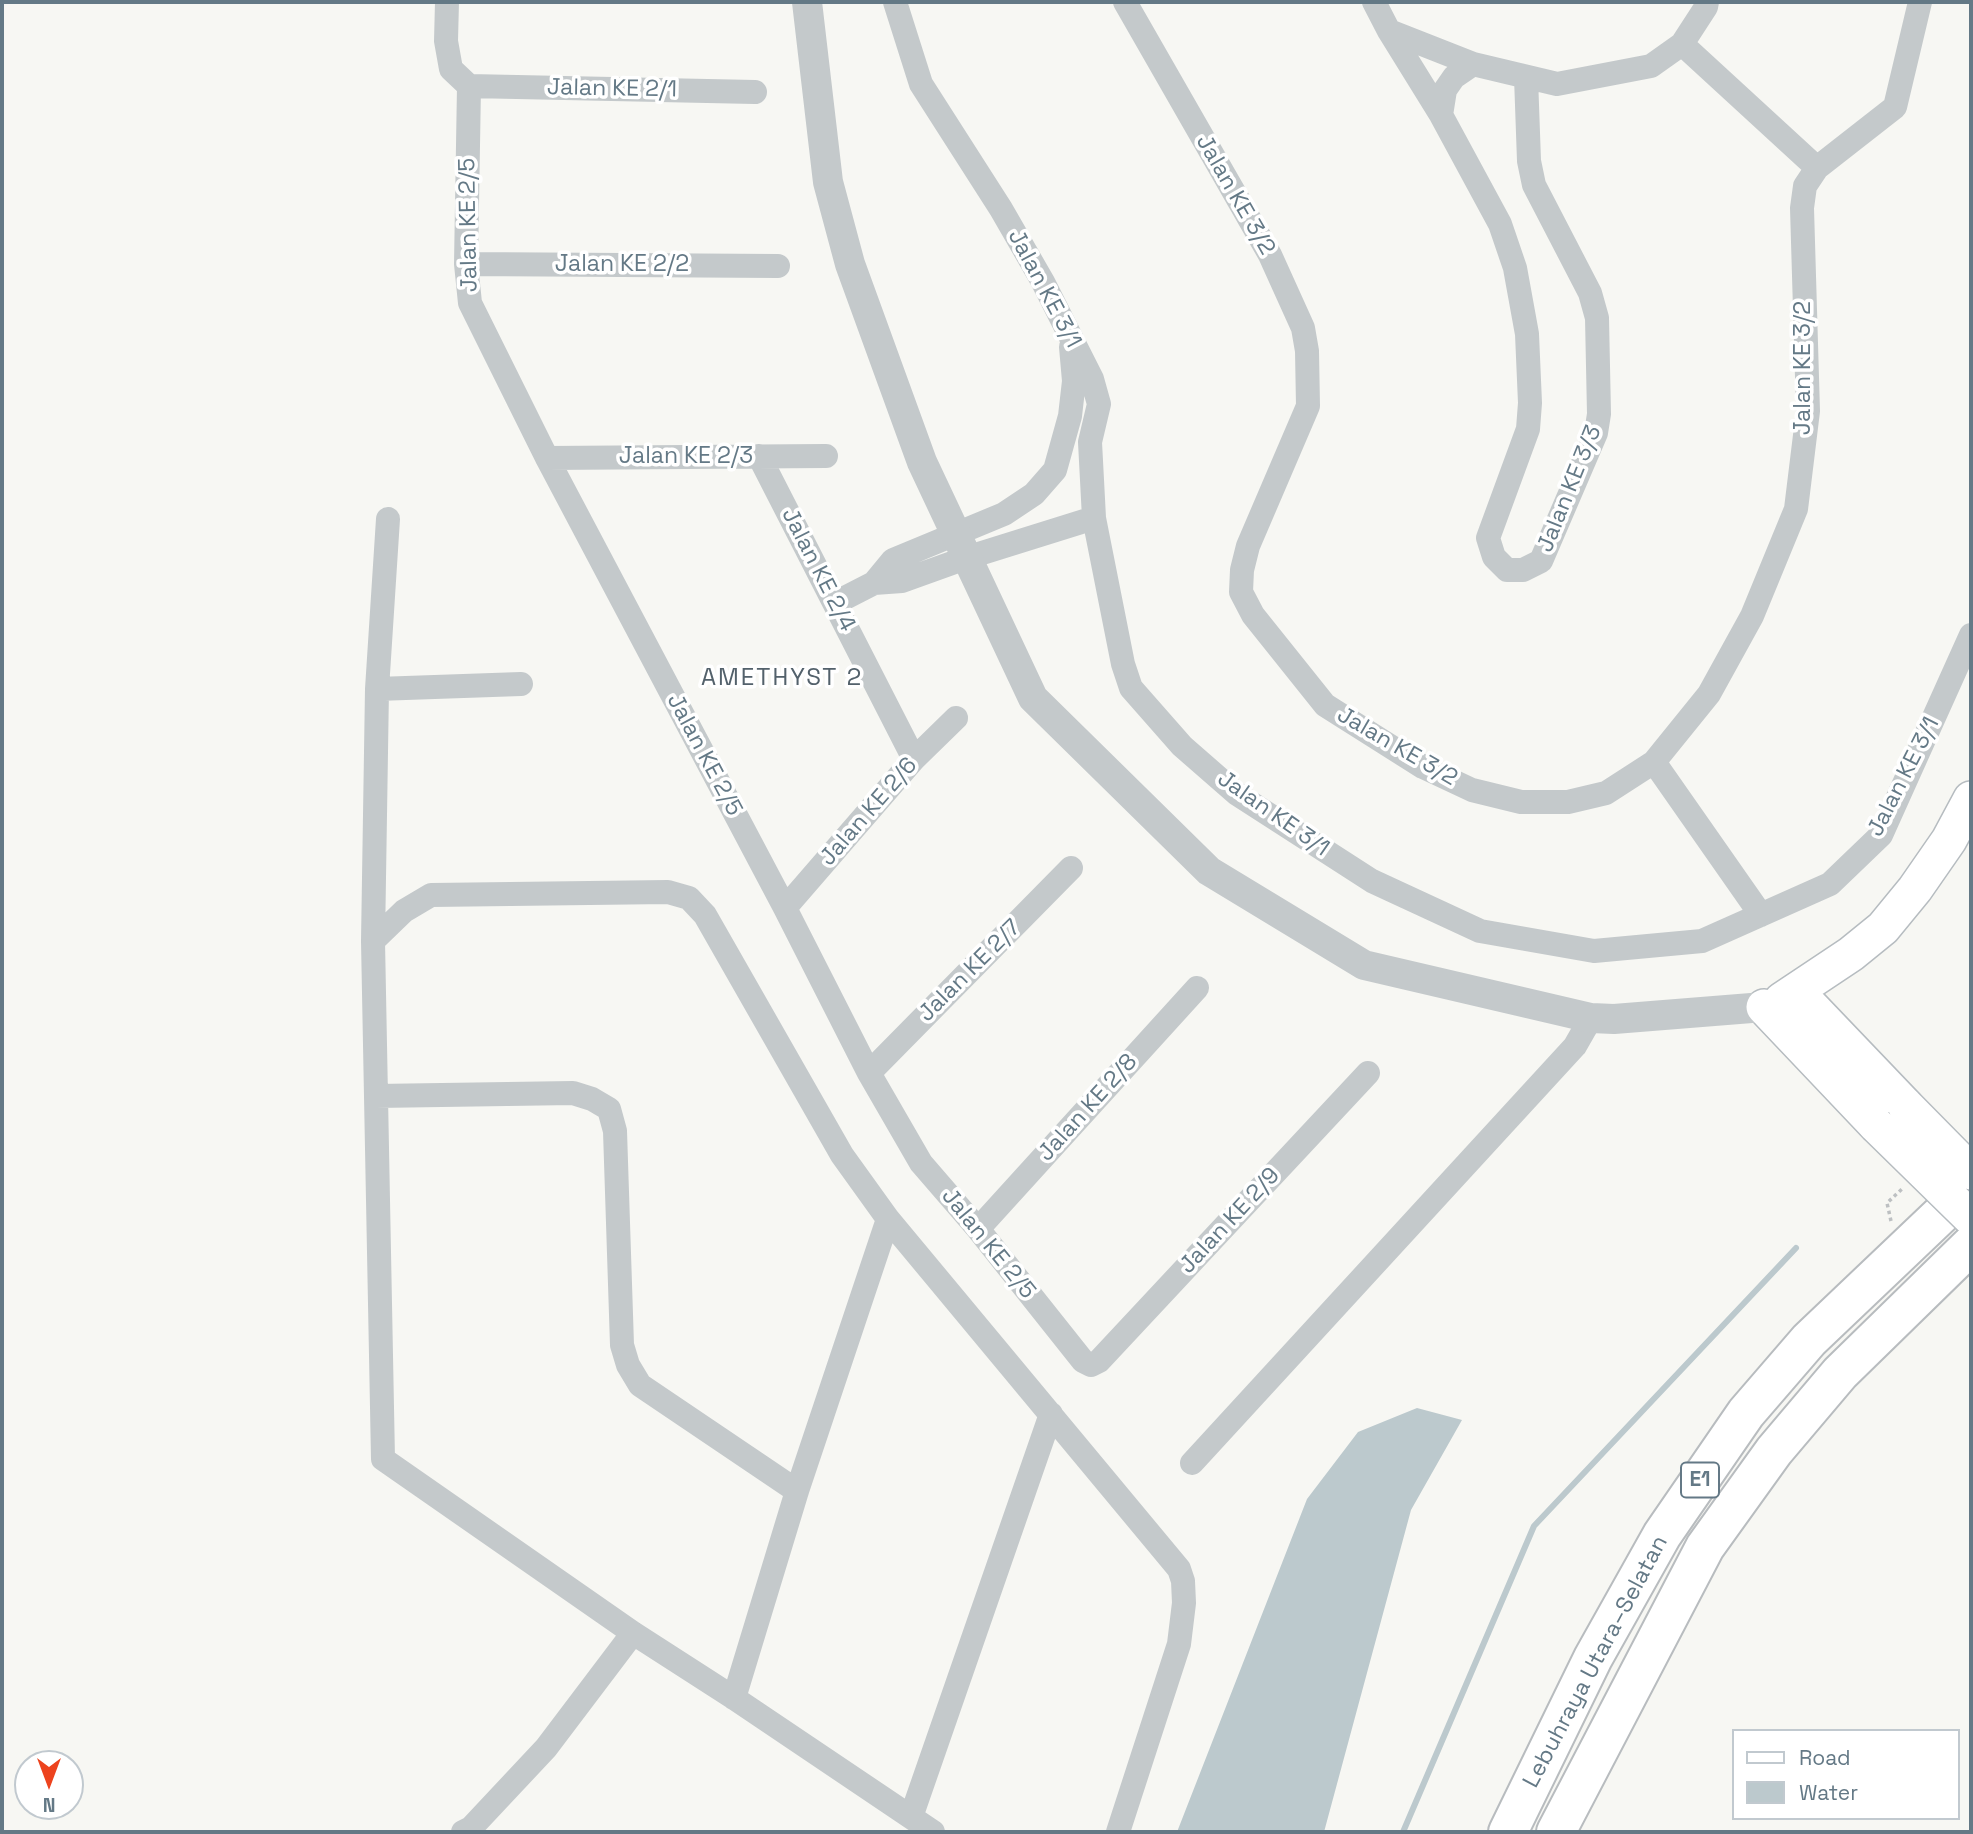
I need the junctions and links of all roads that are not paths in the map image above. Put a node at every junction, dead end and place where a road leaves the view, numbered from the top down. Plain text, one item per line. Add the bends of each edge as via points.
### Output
1 (447, 2) edge
2 (807, 2) edge
3 (895, 2) edge
4 (1125, 2) edge
5 (1374, 2) edge
6 (1707, 2) edge
7 (1920, 2) edge
8 (1389, 31) junction
9 (1682, 44) junction
10 (1473, 64) junction
11 (1526, 77) junction
12 (469, 86) junction
13 (755, 92) dead end
14 (1441, 115) junction
15 (1817, 167) junction
16 (466, 264) junction
17 (778, 267) dead end
18 (1070, 335) junction
19 (759, 456) junction
20 (826, 456) dead end
21 (547, 458) junction
22 (388, 519) dead end
23 (1094, 519) junction
24 (960, 545) junction
25 (835, 603) junction
26 (1971, 635) edge
27 (521, 684) dead end
28 (377, 689) junction
29 (956, 718) dead end
30 (914, 759) junction
31 (1654, 762) junction
32 (1971, 799) edge
33 (1071, 868) dead end
34 (785, 908) junction
35 (1761, 915) junction
36 (373, 940) junction
37 (1197, 988) dead end
38 (1781, 999) junction
39 (1591, 1018) junction
40 (869, 1073) junction
41 (1368, 1073) dead end
42 (376, 1096) junction
43 (1971, 1172) edge
44 (1971, 1186) edge
45 (1971, 1218) edge
46 (888, 1219) junction
47 (978, 1229) junction
48 (1971, 1245) edge
49 (1091, 1365) joint
50 (1051, 1413) junction
51 (1192, 1463) dead end
52 (797, 1491) junction
53 (633, 1633) junction
54 (734, 1698) junction
55 (911, 1817) junction
56 (463, 1832) edge
57 (933, 1832) edge
58 (1118, 1832) edge
59 (1508, 1832) edge
60 (1556, 1832) edge

1 - 12 street via 451,69
2 - 24 street via 828,182 847,252 922,462
3 - 18 street, Jalan KE 3/1 via 921,84 1001,209
4 - 31 street, Jalan KE 3/2 via 1270,255 1303,328 1308,406 1242,569 1241,592 1253,615 1325,705 1423,767 1472,790 1521,802 1568,802 1606,793
5 - 8 street, Jalan KE 3/3
6 - 9 street
7 - 15 street, Jalan KE 3/2 via 1895,107
8 - 10 street
8 - 14 street, Jalan KE 3/3
9 - 11 street via 1651,65 1638,68 1557,84
9 - 15 street
10 - 11 street
10 - 14 street via 1445,90
11 - 14 street, Jalan KE 3/3 via 1528,161 1534,185 1590,293 1597,317 1599,414 1596,433 1541,561 1523,570 1507,569 1494,557 1488,538 1528,429 1525,311 1500,224
12 - 13 street, Jalan KE 2/1
12 - 16 street, Jalan KE 2/5
15 - 31 street, Jalan KE 3/2 via 1805,186 1802,208 1808,411 1796,509 1752,616 1709,694
16 - 17 street, Jalan KE 2/2
16 - 21 street, Jalan KE 2/5 via 470,303
18 - 23 street, Jalan KE 3/1 via 1092,379 1098,404 1090,442
18 - 24 street via 1074,381 1055,470 1034,494
19 - 20 street, Jalan KE 2/3
19 - 21 street, Jalan KE 2/3
19 - 25 street, Jalan KE 2/4
21 - 34 street, Jalan KE 2/5
22 - 28 street
23 - 24 street
23 - 35 street, Jalan KE 3/1 via 1131,688 1182,746 1237,794 1372,881 1480,931 1594,951 1702,941
24 - 25 street via 893,560 874,583
24 - 39 street via 1033,698 1209,871 1364,965
25 - 30 street, Jalan KE 2/4
26 - 35 street, Jalan KE 3/1 via 1881,835 1830,884
27 - 28 street
28 - 36 street
29 - 30 street, Jalan KE 2/6
30 - 34 street, Jalan KE 2/6
31 - 35 street
32 - 38 main road via 1949,840 1883,928
33 - 40 street, Jalan KE 2/7
34 - 40 street, Jalan KE 2/5
36 - 42 street
36 - 46 street via 404,911 431,895 668,892 689,898 705,915 842,1155
37 - 47 street, Jalan KE 2/8
38 - 39 street
38 - 43 main road, bridge via 1905,1105
38 - 45 main road, bridge via 1876,1125
39 - 51 street via 1575,1046
40 - 47 street, Jalan KE 2/5 via 921,1163
41 - 49 street, Jalan KE 2/9
42 - 52 street via 573,1093 609,1109 615,1131 622,1345 628,1365 640,1385
42 - 53 street via 383,1459
44 - 59 highway, Lebuhraya Utara–Selatan / E1 via 1809,1340 1746,1413 1662,1535 1593,1658
46 - 50 street
46 - 52 street
47 - 49 street, Jalan KE 2/5 via 1083,1361
48 - 60 highway, Lebuhraya Utara–Selatan / E1 via 1840,1373 1774,1451 1704,1547
50 - 55 street
50 - 58 street via 1168,1554 1183,1581 1178,1644
52 - 54 street
53 - 54 street
53 - 56 street via 546,1748
54 - 55 street
55 - 57 street

